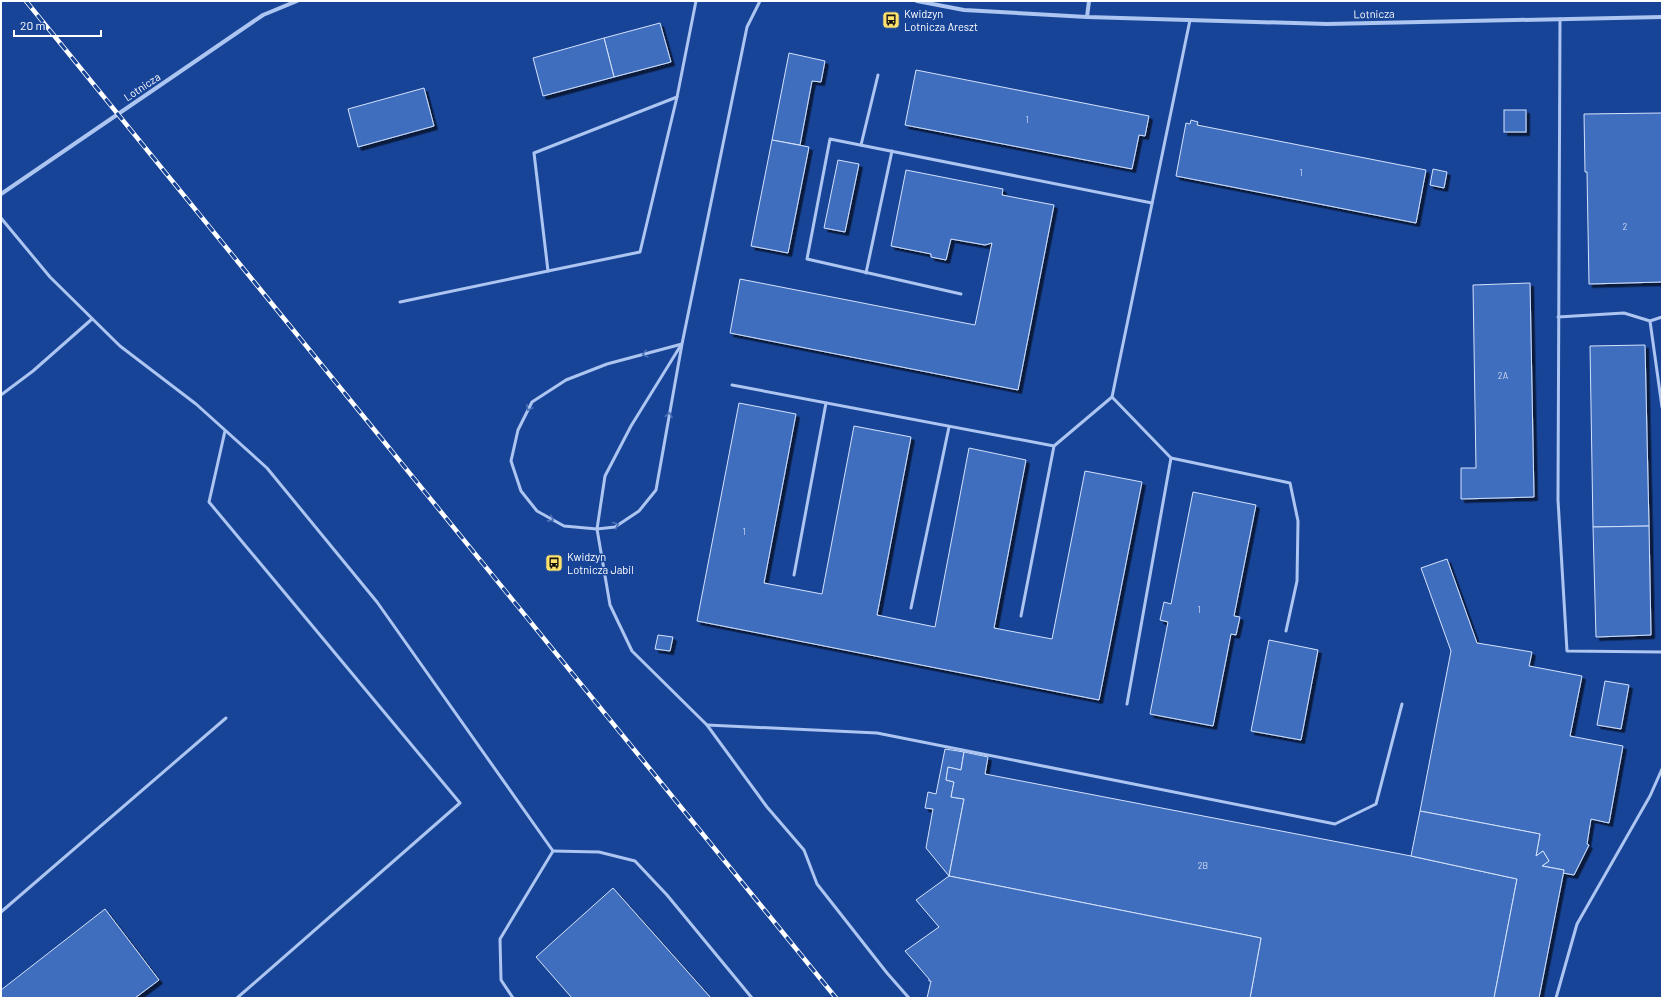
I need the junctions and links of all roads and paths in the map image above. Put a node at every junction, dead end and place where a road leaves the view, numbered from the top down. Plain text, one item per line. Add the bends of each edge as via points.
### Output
1 (297, 1) edge
2 (696, 1) edge
3 (760, 1) edge
4 (917, 1) edge
5 (1089, 1) edge
6 (1087, 17) junction
7 (1662, 17) edge
8 (1560, 19) junction
9 (1190, 20) junction
10 (878, 75) dead end
11 (677, 97) junction
12 (861, 145) junction
13 (892, 152) junction
14 (1, 194) edge
15 (1152, 203) junction
16 (1, 218) edge
17 (548, 271) junction
18 (866, 273) junction
19 (961, 294) dead end
20 (400, 302) dead end
21 (1558, 317) junction
22 (1662, 317) edge
23 (92, 319) junction
24 (1650, 321) junction
25 (682, 344) junction
26 (732, 385) dead end
27 (1, 395) edge
28 (1112, 397) junction
29 (826, 403) junction
30 (1662, 407) edge
31 (949, 427) junction
32 (226, 431) junction
33 (1054, 446) junction
34 (1171, 458) junction
35 (597, 529) junction
36 (794, 575) dead end
37 (911, 608) dead end
38 (1021, 616) dead end
39 (1286, 631) dead end
40 (1662, 652) edge
41 (1127, 704) dead end
42 (1402, 704) dead end
43 (226, 718) dead end
44 (707, 725) junction
45 (1662, 769) edge
46 (553, 851) junction
47 (1, 912) edge
48 (236, 998) edge
49 (514, 998) edge
50 (752, 998) edge
51 (909, 998) edge
52 (1556, 998) edge

1 - 14 street, Lotnicza via 263,15
2 - 11 lane
3 - 25 lane via 746,27
4 - 6 street, Lotnicza via 964,10
5 - 6 street
6 - 9 street, Lotnicza
7 - 8 street, Lotnicza
8 - 9 street, Lotnicza via 1327,24
8 - 21 lane
9 - 15 lane
10 - 12 lane
11 - 17 lane via 640,252
11 - 17 lane via 534,152
12 - 13 lane
12 - 18 lane via 830,139 807,259
13 - 15 lane
13 - 18 lane
15 - 28 lane
16 - 23 lane via 50,277
17 - 20 lane
18 - 19 lane
21 - 24 lane via 1624,313
21 - 40 lane via 1558,500 1567,651
22 - 24 lane
23 - 27 lane
23 - 32 lane via 120,346 196,404
24 - 30 lane
25 - 35 lane via 631,426 605,476
35 -> 25 lane via 616,527 639,511 656,490
25 -> 35 lane via 607,364 566,380 532,402 518,430 511,461 521,491 537,511 564,526
26 - 29 lane
28 - 33 lane
28 - 34 lane
29 - 31 lane
29 - 36 lane
31 - 33 lane
31 - 37 lane
32 - 46 lane via 267,468 377,602
32 - 48 lane via 209,502 460,803
33 - 38 lane
34 - 39 lane via 1290,483 1298,521 1297,580
34 - 41 lane
35 - 44 lane via 610,605 632,651
42 - 44 lane via 1376,804 1335,824 877,733
43 - 47 lane
44 - 51 lane via 767,807 804,850 817,884
45 - 52 lane via 1650,796 1577,924
46 - 49 lane via 500,940 502,980
46 - 50 lane via 599,852 635,862 667,895

